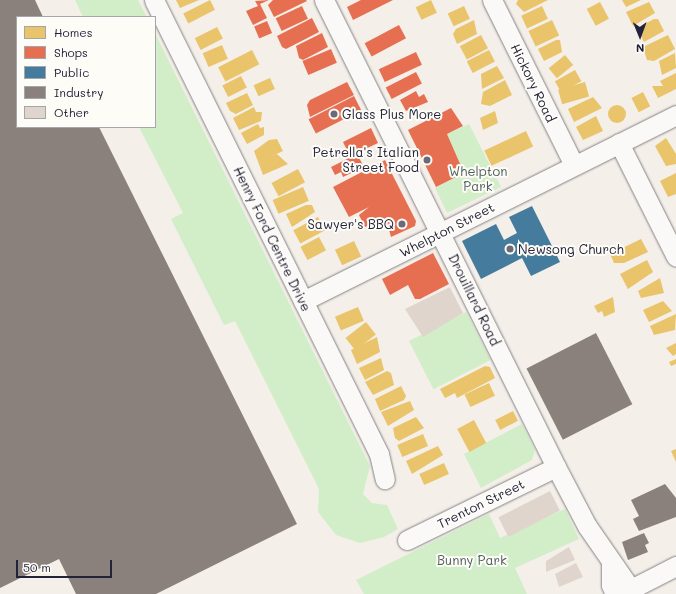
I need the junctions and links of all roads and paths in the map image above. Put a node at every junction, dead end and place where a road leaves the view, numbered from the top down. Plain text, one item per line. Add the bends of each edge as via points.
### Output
1 (154, 0) edge
2 (324, 0) edge
3 (492, 0) edge
4 (676, 114) edge
5 (619, 143) junction
6 (574, 165) junction
7 (440, 234) junction
8 (676, 257) edge
9 (303, 301) junction
10 (556, 467) junction
11 (384, 479) dead end
12 (406, 540) dead end
13 (676, 566) edge
14 (627, 592) edge

1 - 9 street, Henry Ford Centre Drive
2 - 7 street, Drouillard Road
3 - 6 street, Hickory Road
4 - 5 street, Whelpton Street
5 - 6 street, Whelpton Street
5 - 8 street
6 - 7 street, Whelpton Street
7 - 9 street, Whelpton Street
7 - 10 street, Drouillard Road
9 - 11 street, Henry Ford Centre Drive via 379,454
10 - 12 street, Trenton Street
10 - 14 street, Drouillard Road
13 - 14 street

